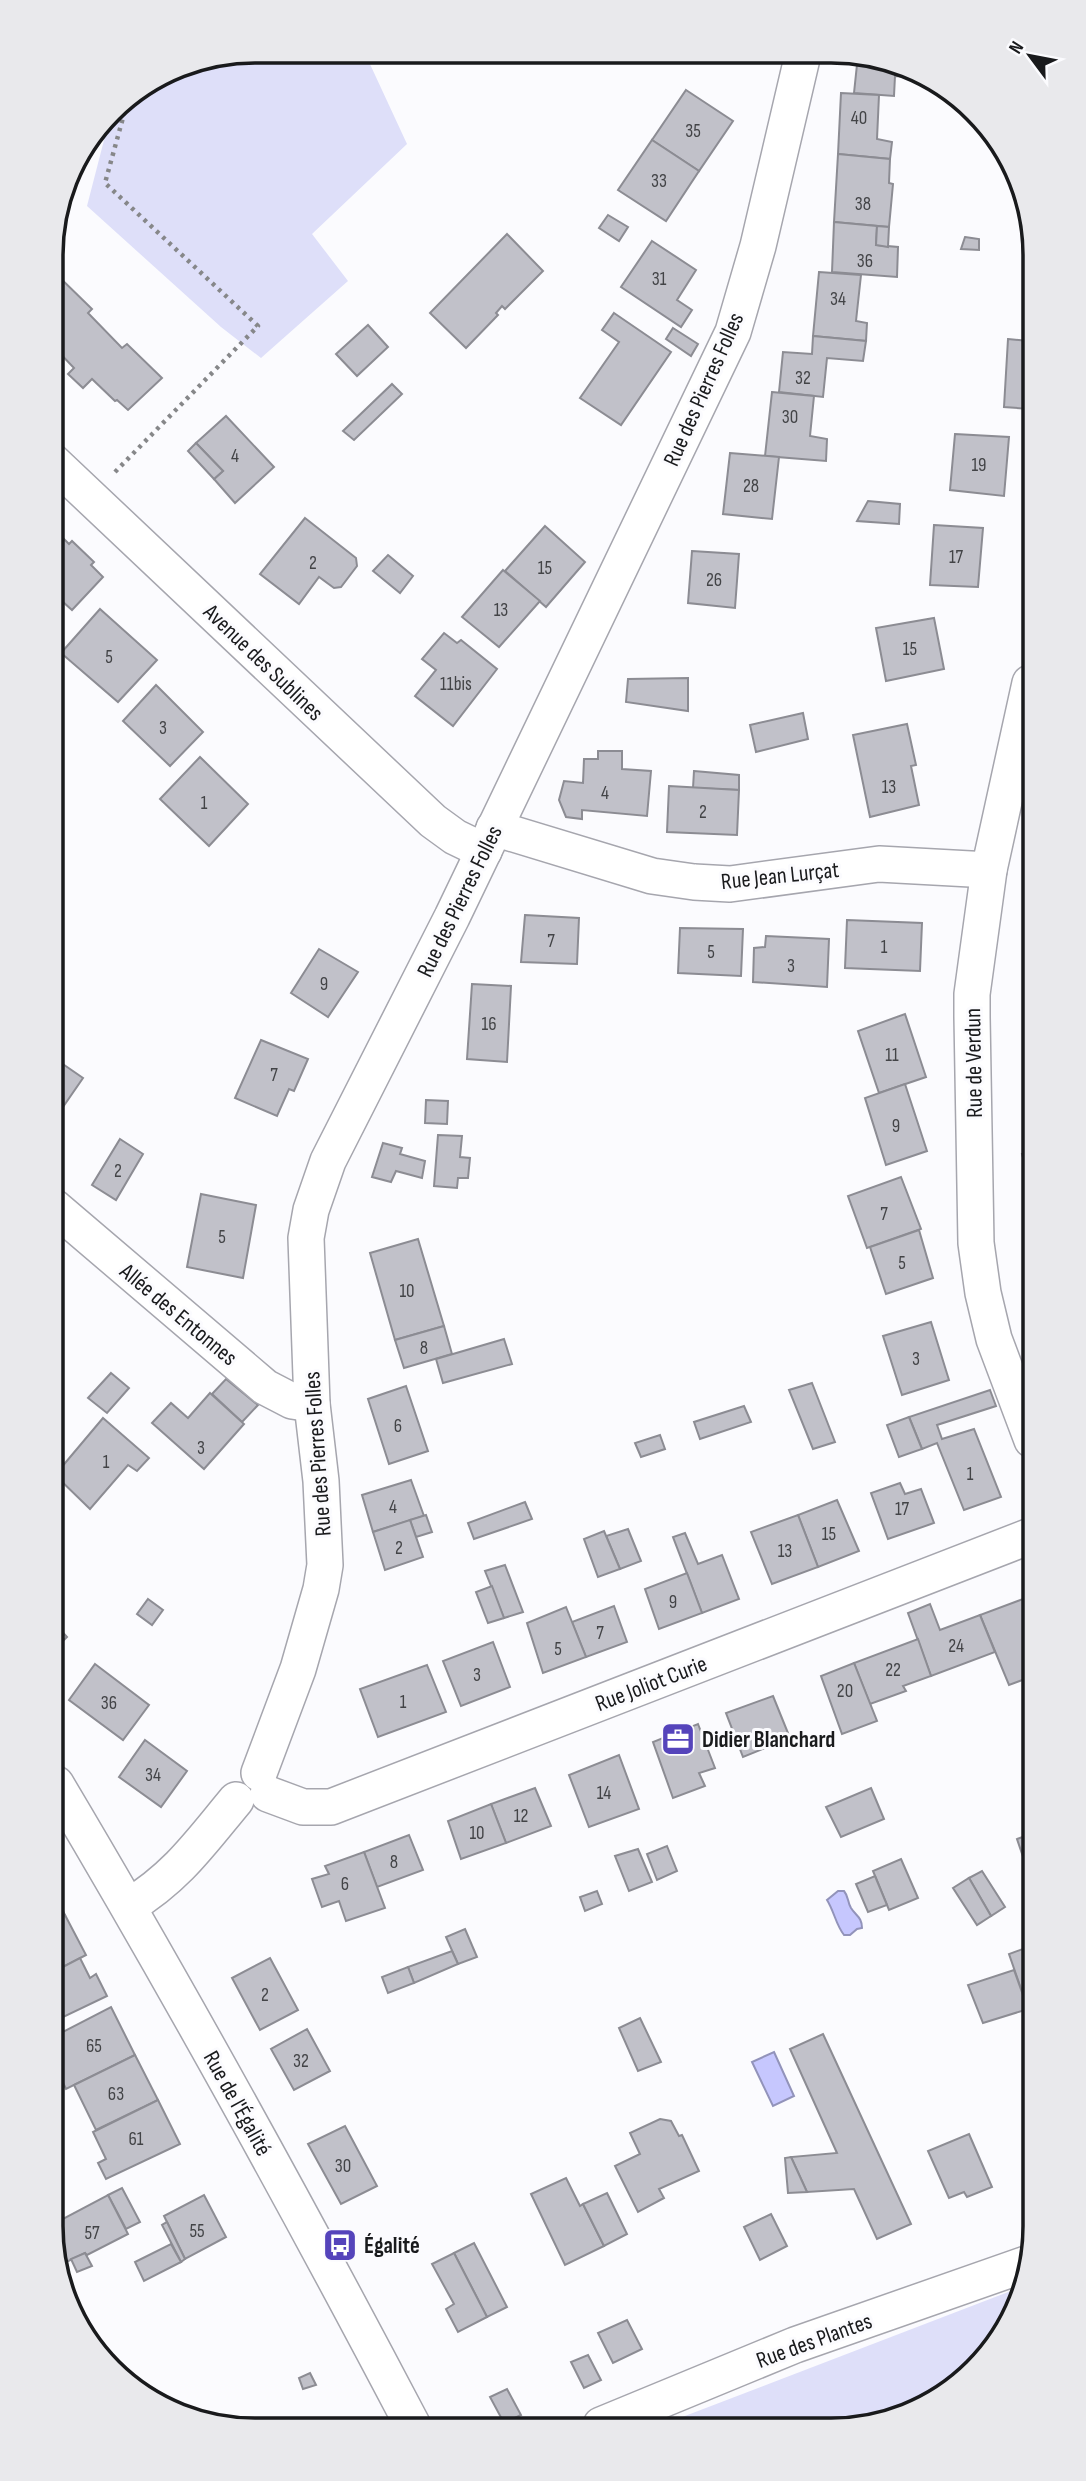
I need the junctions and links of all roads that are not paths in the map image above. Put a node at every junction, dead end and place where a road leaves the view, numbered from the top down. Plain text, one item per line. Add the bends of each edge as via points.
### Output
1 (801, 63) edge
2 (63, 471) edge
3 (1023, 715) edge
4 (489, 840) junction
5 (989, 870) junction
6 (63, 1215) edge
7 (312, 1404) junction
8 (1023, 1416) edge
9 (1023, 1539) edge
10 (254, 1789) junction
11 (63, 1796) edge
12 (129, 1906) junction
13 (1018, 2267) edge
14 (409, 2418) edge
15 (618, 2418) edge

1 - 4 street, Rue des Pierres Folles via 733,332
2 - 4 street, Avenue des Sublines via 433,821 455,837
3 - 5 street, Rue de Verdun
4 - 5 street, Rue Jean Lurçat via 694,882 730,884 879,864
4 - 7 street, Rue des Pierres Folles via 319,1184 306,1238
5 - 8 street, Rue de Verdun via 972,994 976,1243 994,1339
6 - 7 street, Allée des Entonnes via 265,1387 292,1401
7 - 10 street, Rue des Pierres Folles via 325,1565 298,1669
9 - 10 street, Rue Joliot Curie via 331,1807 303,1807
10 - 12 street, Rue des Pierres Folles via 172,1876
11 - 12 street, Rue de l'Égalité
12 - 14 street, Rue de l'Égalité
13 - 15 street, Rue des Plantes via 795,2346

